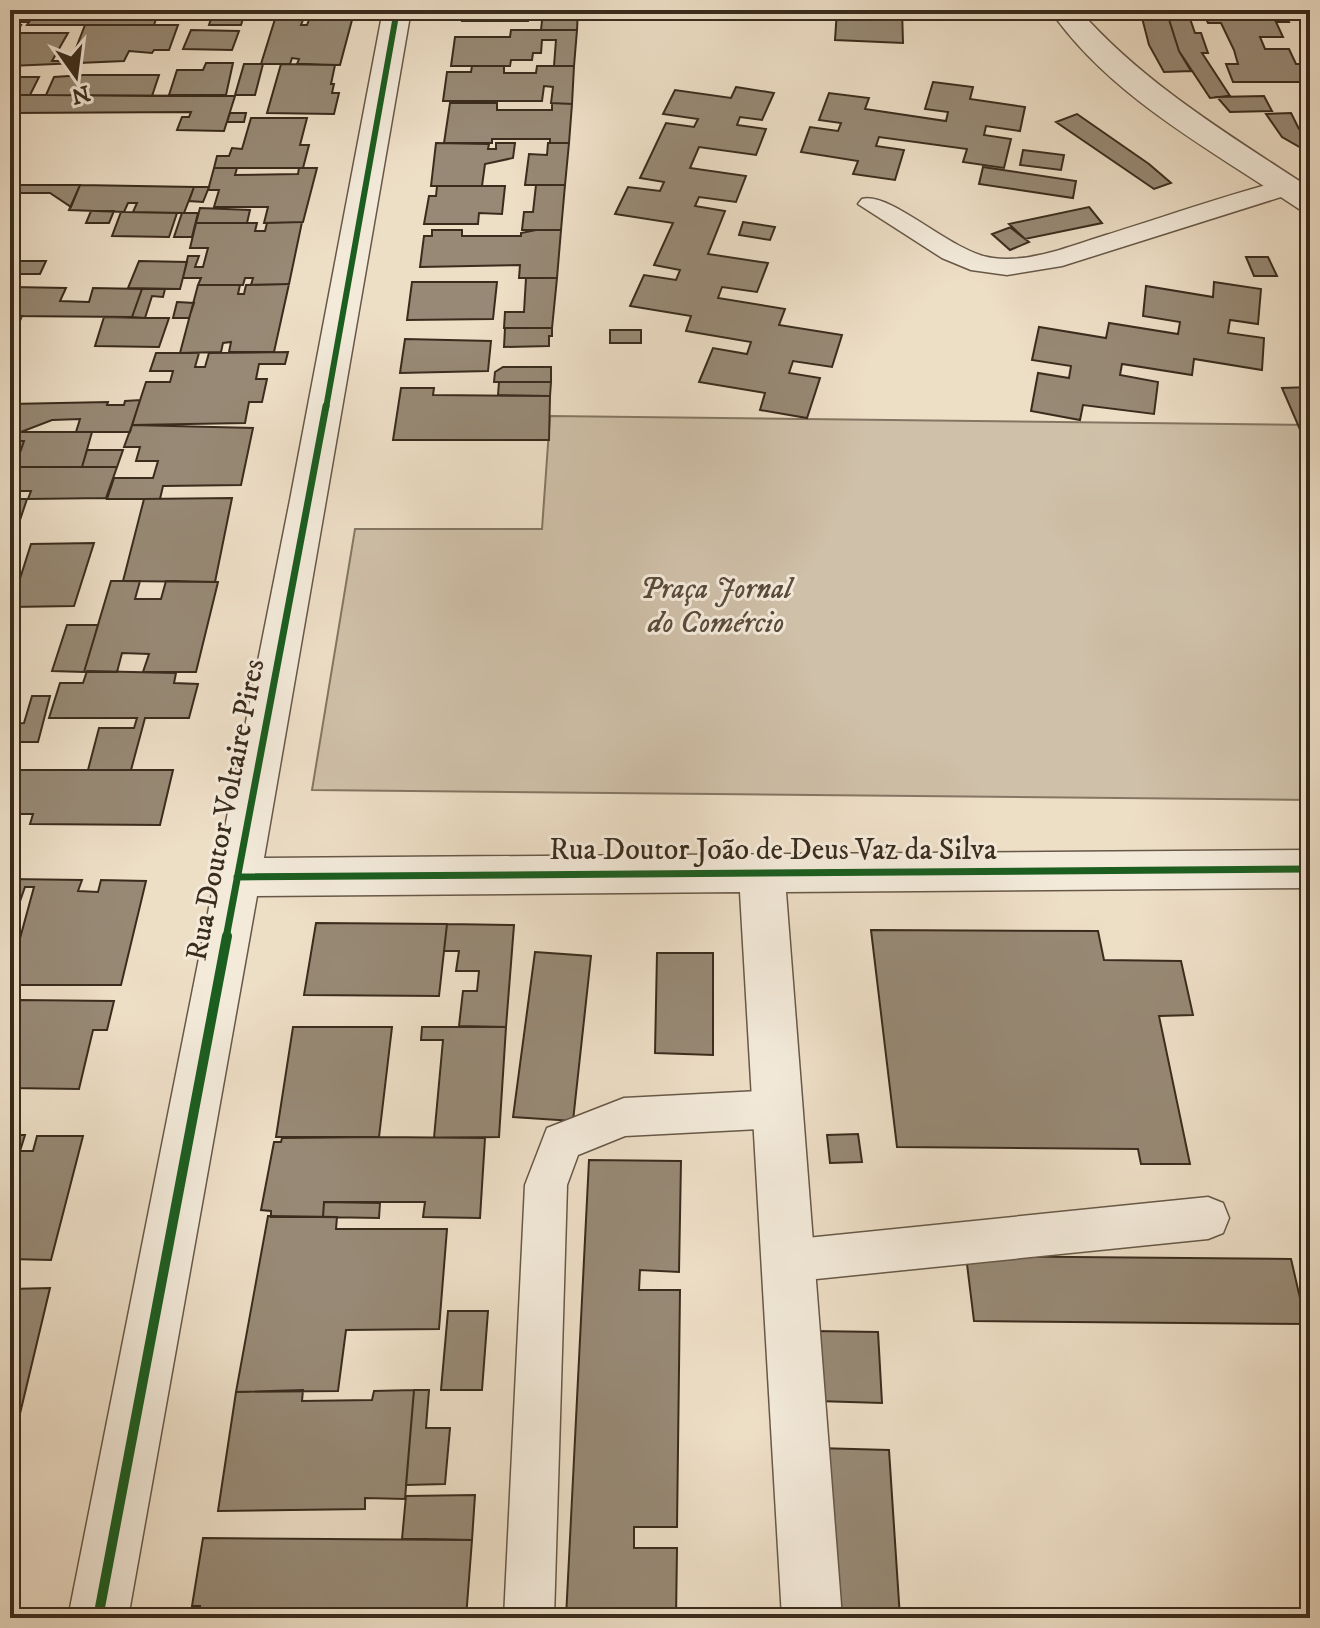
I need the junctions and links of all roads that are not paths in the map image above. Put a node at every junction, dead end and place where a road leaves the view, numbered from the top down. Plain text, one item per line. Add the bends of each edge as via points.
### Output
1 (397, 10) edge
2 (1064, 10) edge
3 (1299, 195) edge
4 (871, 204) dead end
5 (1310, 869) edge
6 (762, 875) junction
7 (237, 877) junction
8 (777, 1109) junction
9 (1208, 1218) dead end
10 (787, 1261) junction
11 (98, 1618) edge
12 (529, 1618) edge
13 (812, 1618) edge

1 - 7 street, Rua Doutor Voltaire Pires
2 - 3 street via 1088,41 1145,88
3 - 4 lane via 1020,266 982,265
5 - 6 street, Rua Doutor João de Deus Vaz da Silva
6 - 7 street, Rua Doutor João de Deus Vaz da Silva
6 - 8 street
7 - 11 street, Rua Doutor Voltaire Pires
8 - 10 street
8 - 12 lane via 624,1117 562,1142 546,1185
9 - 10 lane
10 - 13 street

